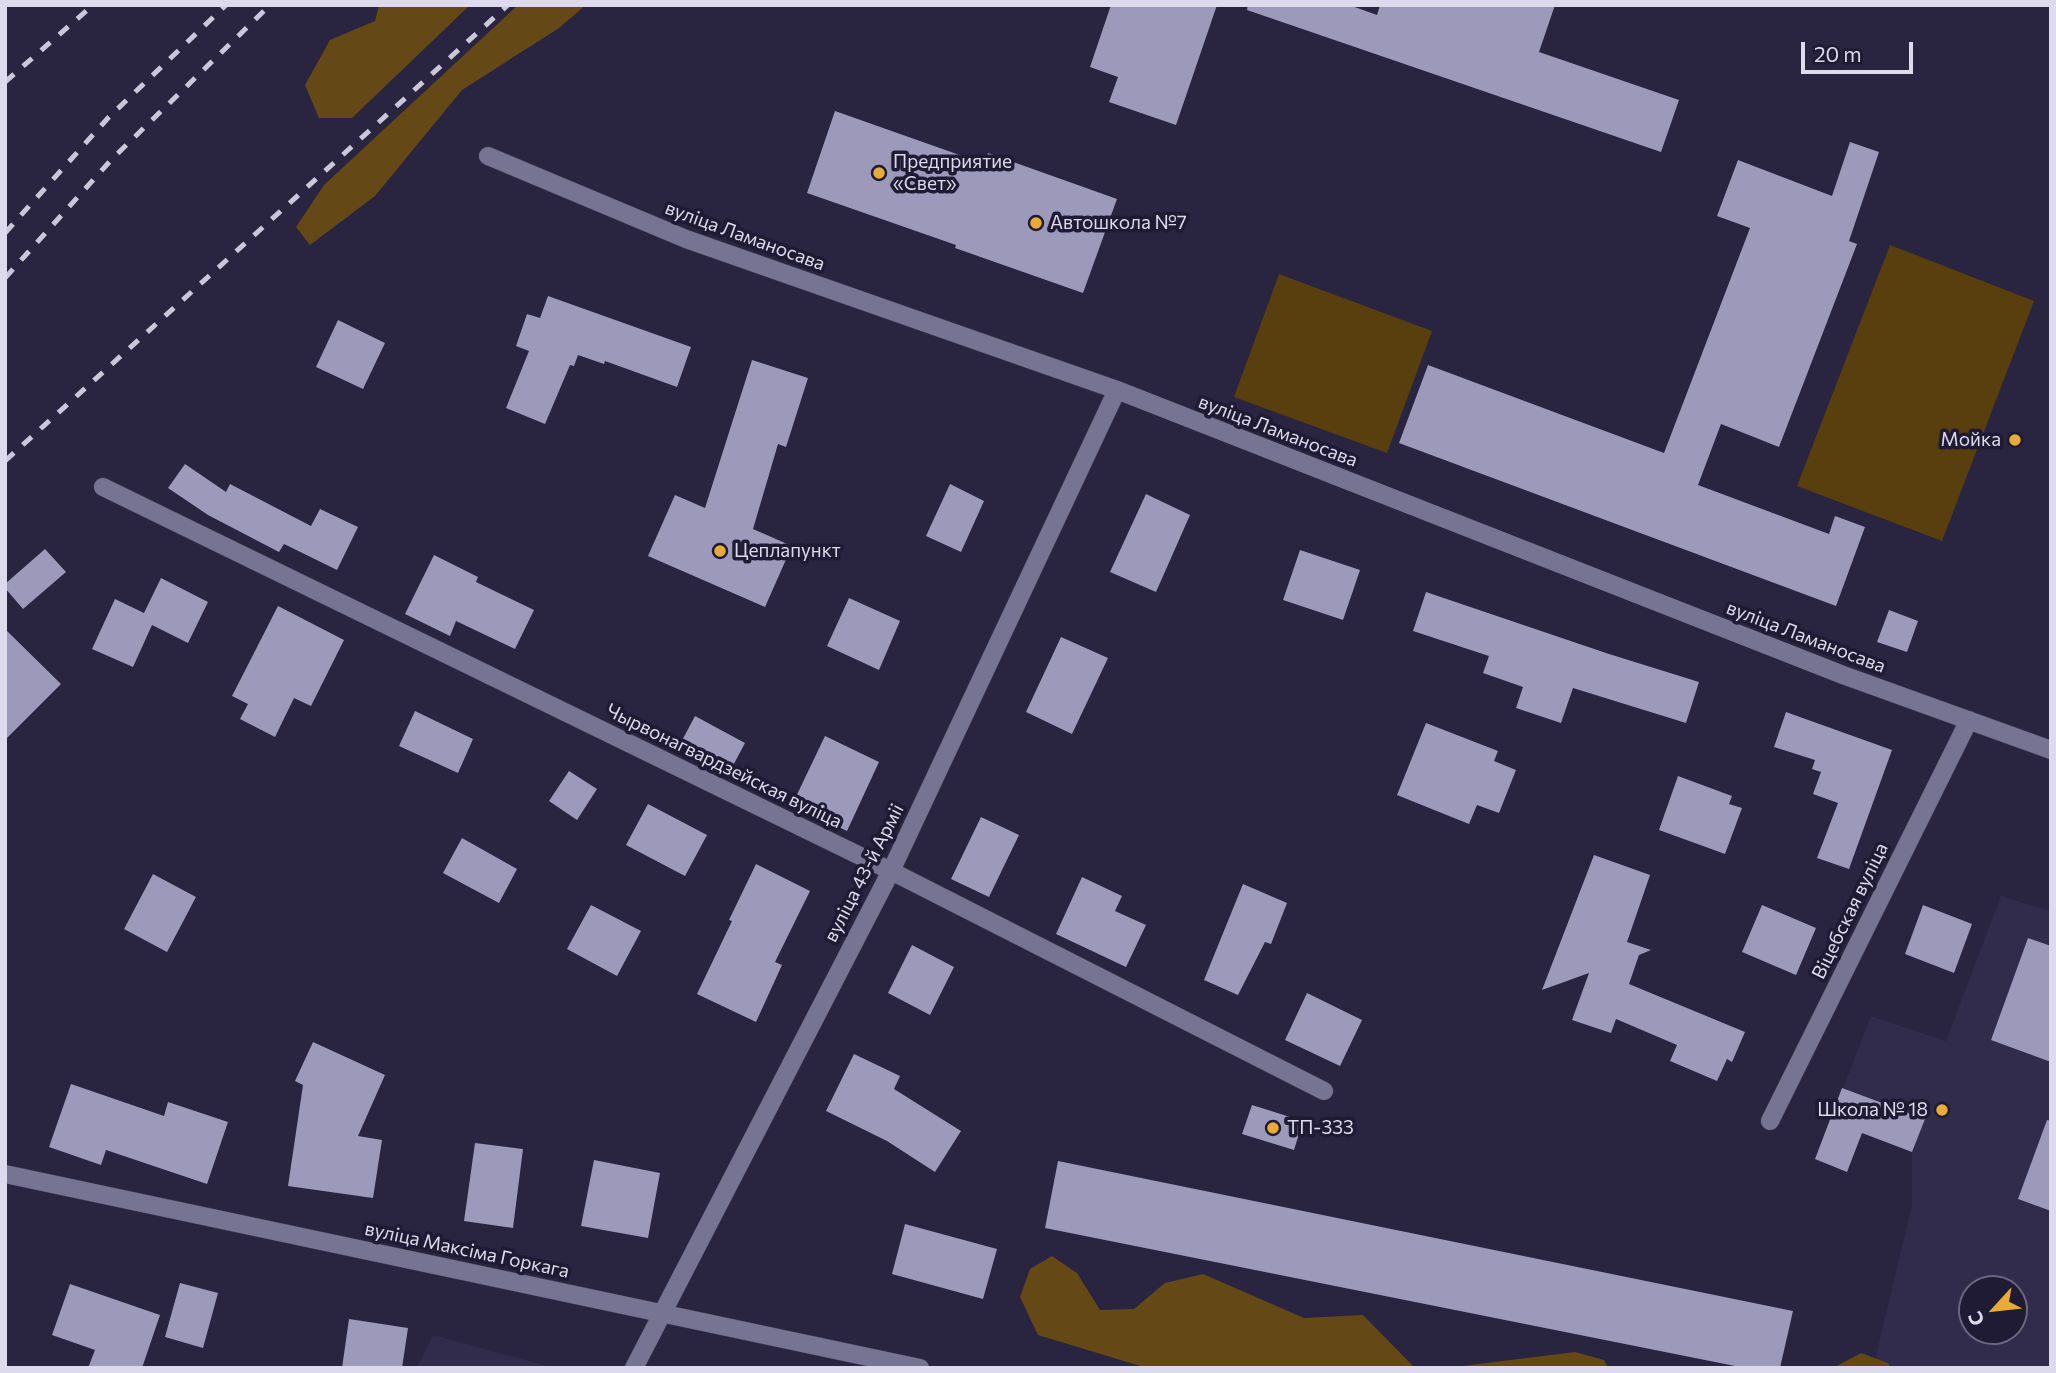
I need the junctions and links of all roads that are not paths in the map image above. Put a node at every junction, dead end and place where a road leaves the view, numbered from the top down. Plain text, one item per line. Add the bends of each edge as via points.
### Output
1 (488, 156) dead end
2 (1117, 390) junction
3 (103, 487) dead end
4 (1969, 720) junction
5 (2051, 750) edge
6 (891, 871) junction
7 (1324, 1091) dead end
8 (1770, 1121) dead end
9 (5, 1174) edge
10 (661, 1312) junction
11 (634, 1368) edge
12 (920, 1368) edge

1 - 2 street, вуліца Ламаносава via 686,239
2 - 4 street, вуліца Ламаносава via 1843,675
2 - 6 street, вуліца 43-й Арміі
3 - 6 street, Чырвонагвардзейская вуліца
4 - 5 street, вуліца Ламаносава
4 - 8 street, Віцебская вуліца
6 - 7 street, Чырвонагвардзейская вуліца
6 - 10 street, вуліца 43-й Арміі
9 - 10 street, вуліца Максіма Горкага
10 - 11 street, вуліца 43-й Арміі
10 - 12 street, вуліца Максіма Горкага

